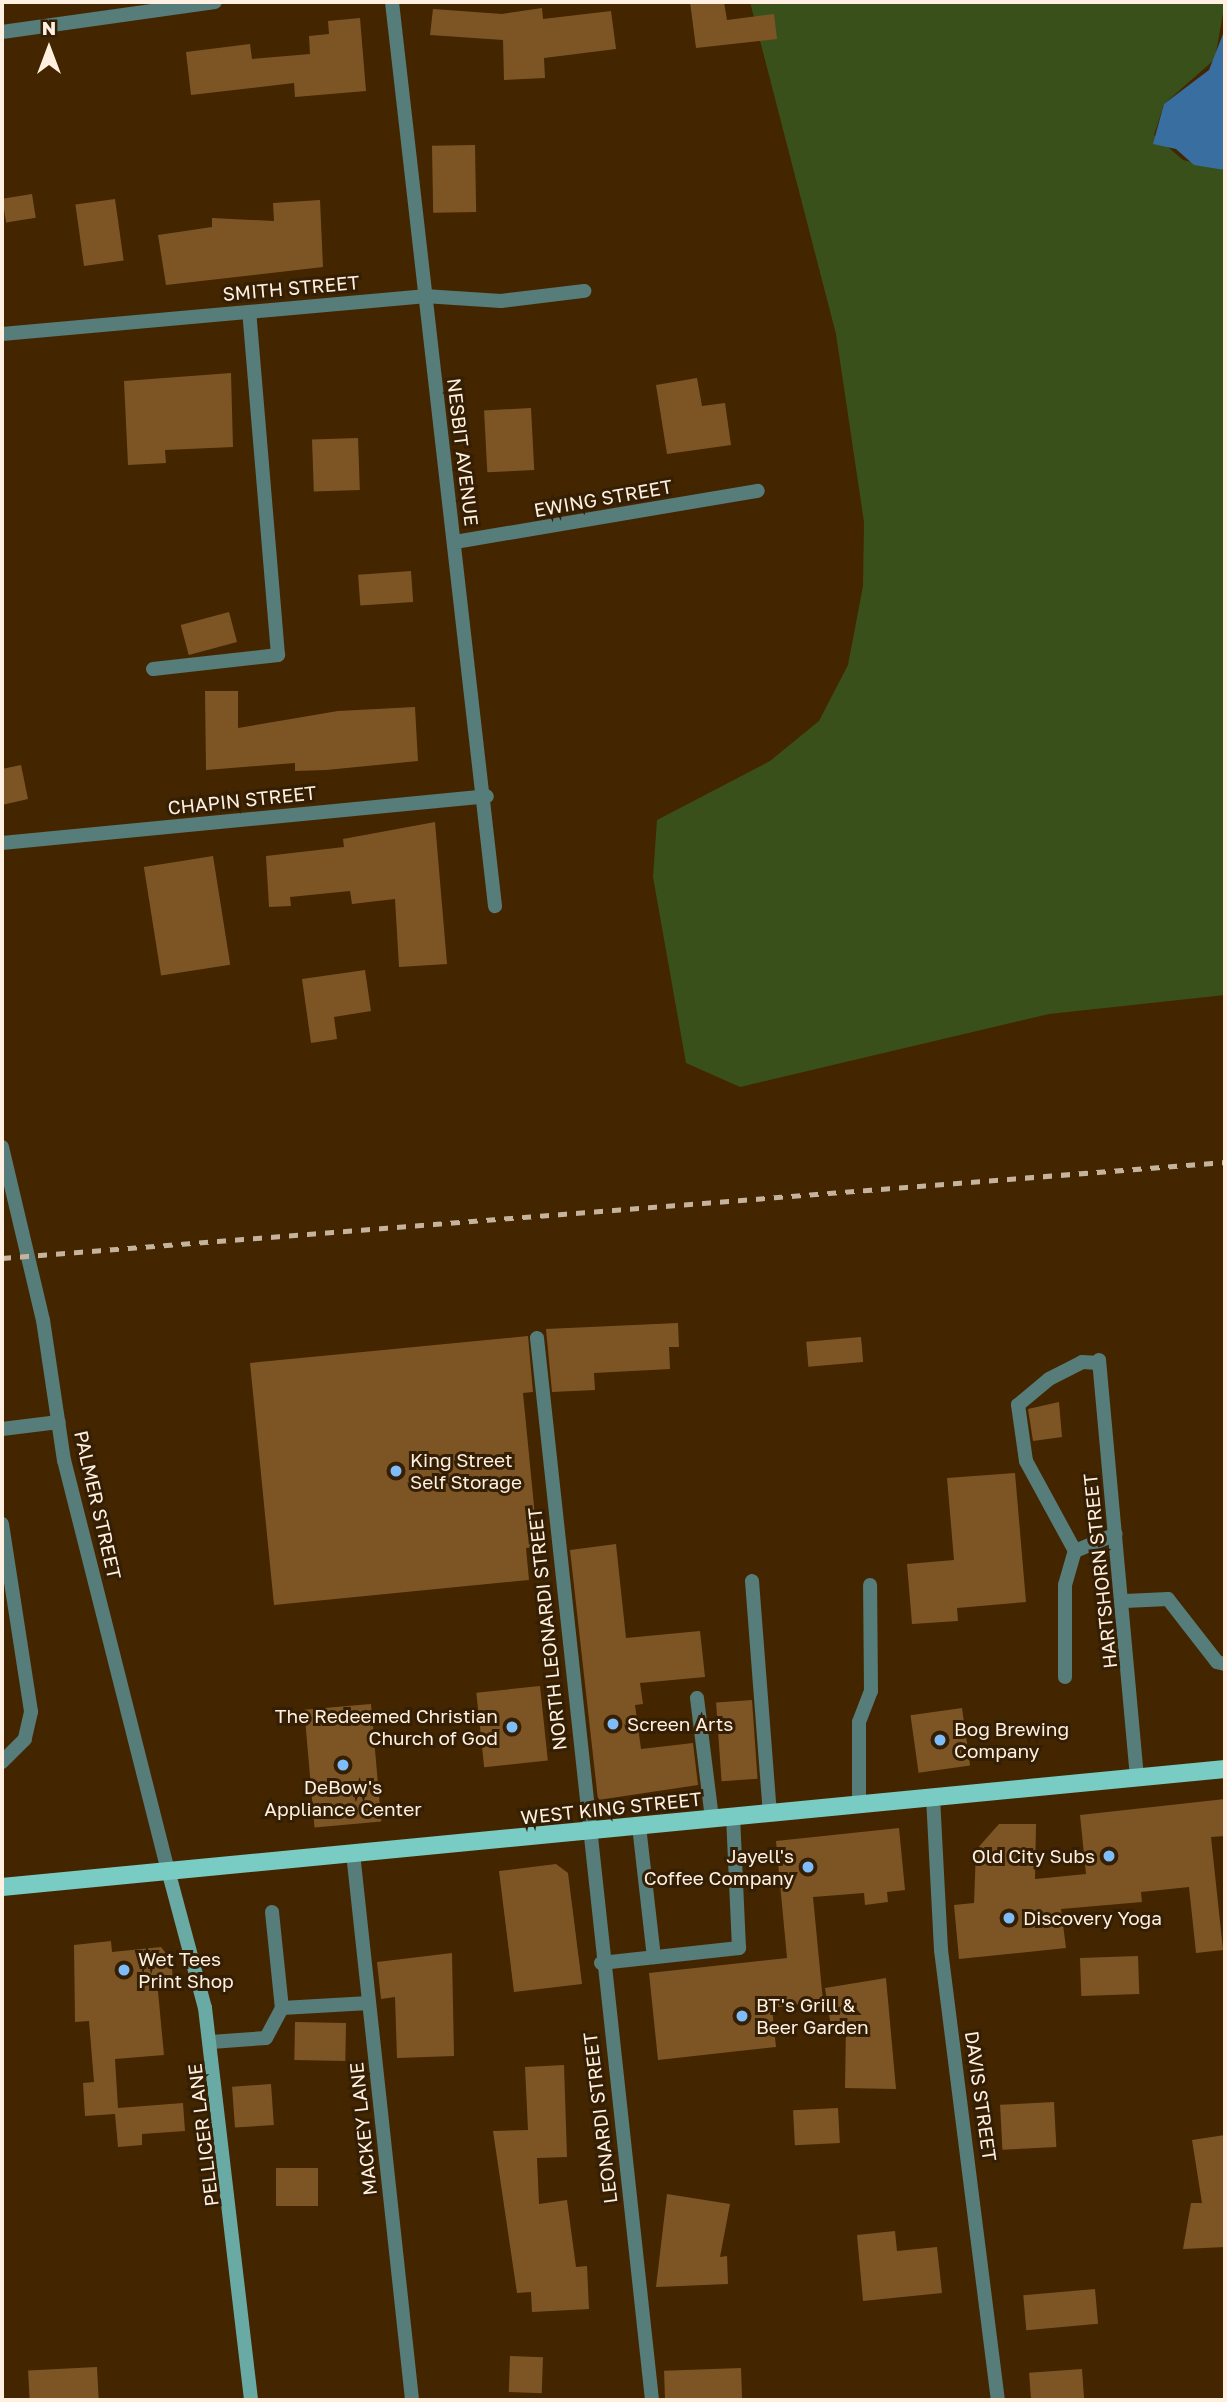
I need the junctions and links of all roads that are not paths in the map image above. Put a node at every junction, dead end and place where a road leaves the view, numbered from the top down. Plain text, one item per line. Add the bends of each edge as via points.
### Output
1 (215, 2) edge
2 (392, 2) edge
3 (2, 32) edge
4 (584, 291) dead end
5 (424, 296) junction
6 (249, 312) junction
7 (2, 334) edge
8 (758, 491) dead end
9 (455, 542) junction
10 (153, 669) dead end
11 (486, 796) junction
12 (2, 842) edge
13 (495, 906) dead end
14 (2, 1147) edge
15 (537, 1338) dead end
16 (58, 1422) junction
17 (2, 1429) edge
18 (2, 1524) edge
19 (1116, 1534) junction
20 (1075, 1551) junction
21 (752, 1581) dead end
22 (870, 1585) dead end
23 (1125, 1601) junction
24 (1225, 1664) edge
25 (1065, 1676) dead end
26 (696, 1698) dead end
27 (2, 1762) edge
28 (1225, 1769) edge
29 (1137, 1778) junction
30 (933, 1797) junction
31 (859, 1804) junction
32 (770, 1813) junction
33 (733, 1817) junction
34 (712, 1819) junction
35 (639, 1826) junction
36 (586, 1832) junction
37 (353, 1853) junction
38 (168, 1870) junction
39 (2, 1887) edge
40 (272, 1912) dead end
41 (654, 1957) junction
42 (601, 1963) junction
43 (369, 2003) junction
44 (282, 2008) junction
45 (211, 2042) junction
46 (251, 2400) edge
47 (412, 2400) edge
48 (652, 2400) edge
49 (998, 2400) edge

1 - 3 street
2 - 5 street, NESBIT AVENUE
4 - 5 street, SMITH STREET via 501,301
5 - 6 street, SMITH STREET
5 - 9 street, NESBIT AVENUE
6 - 7 street, SMITH STREET
6 - 10 street via 278,655
8 - 9 street, EWING STREET
9 - 11 street, NESBIT AVENUE
11 - 12 street, CHAPIN STREET
11 - 13 street, NESBIT AVENUE
14 - 16 street, PALMER STREET via 43,1320
15 - 36 street, NORTH LEONARDI STREET
16 - 17 street
16 - 38 street, PALMER STREET
18 - 27 street via 31,1712 25,1739
19 - 20 street
19 - 20 street, HARTSHORN STREET via 1099,1361 1082,1362 1049,1379 1017,1405 1026,1461
19 - 23 street, HARTSHORN STREET
20 - 25 street via 1065,1585
21 - 32 street
22 - 31 street via 871,1691 859,1722
23 - 24 street via 1168,1599
23 - 29 street, HARTSHORN STREET
26 - 34 street
28 - 29 main road, WEST KING STREET
29 - 30 main road, WEST KING STREET
30 - 31 main road, WEST KING STREET
30 - 49 street, DAVIS STREET via 941,1950
31 - 32 main road, WEST KING STREET
32 - 33 main road, WEST KING STREET
33 - 34 main road, WEST KING STREET
33 - 41 street via 739,1948
34 - 35 main road, WEST KING STREET
35 - 36 main road, WEST KING STREET
35 - 41 street
36 - 37 main road, WEST KING STREET
36 - 42 street, LEONARDI STREET
37 - 38 main road, WEST KING STREET
37 - 43 street, MACKEY LANE
38 - 39 main road, WEST KING STREET
38 - 45 main road, PELLICER LANE
40 - 44 street
41 - 42 street
42 - 48 street, LEONARDI STREET
43 - 44 street
43 - 47 street, MACKEY LANE
44 - 45 street via 266,2038
45 - 46 main road, PELLICER LANE

